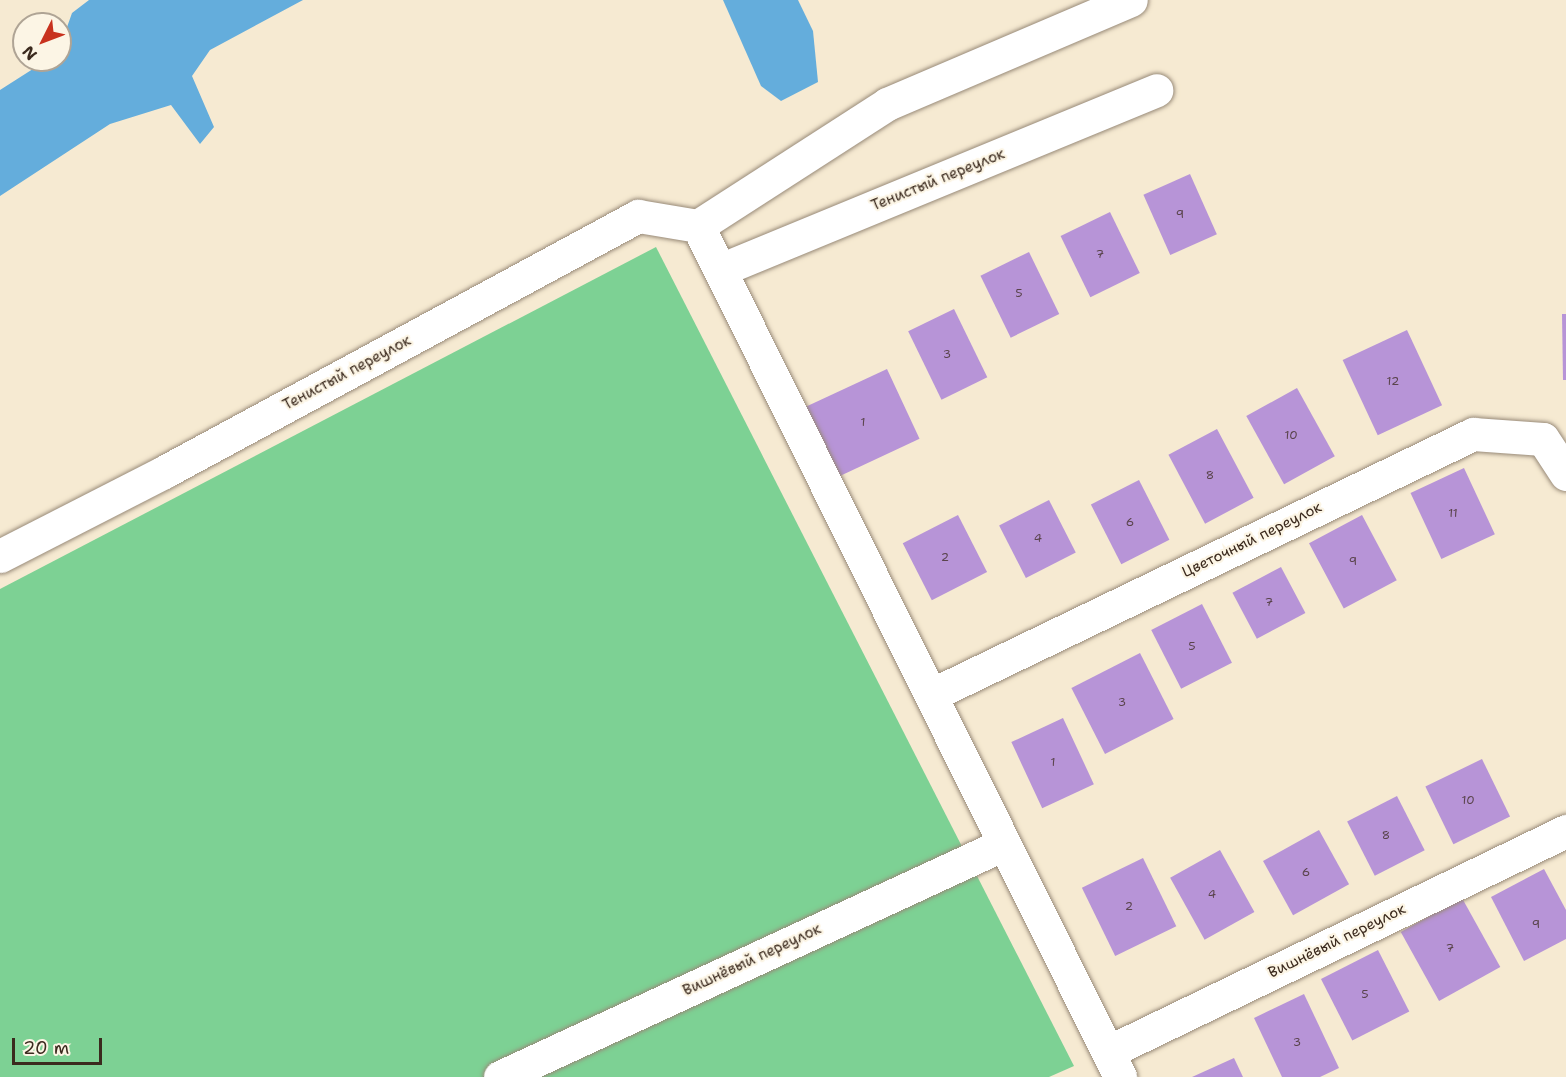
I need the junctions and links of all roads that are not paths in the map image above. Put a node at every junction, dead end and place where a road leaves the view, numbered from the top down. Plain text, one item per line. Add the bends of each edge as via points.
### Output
1 (1131, 0) edge
2 (1156, 90) dead end
3 (698, 225) junction
4 (720, 270) junction
5 (1566, 474) edge
6 (0, 556) edge
7 (931, 696) junction
8 (1566, 831) edge
9 (1004, 844) junction
10 (1114, 1065) edge
11 (500, 1077) edge

1 - 3 street via 887,104
2 - 4 street, Тенистый переулок
3 - 4 street
3 - 6 street, Тенистый переулок via 638,216
4 - 7 street
5 - 7 street, Цветочный переулок via 1543,439 1473,434
7 - 9 street
8 - 10 street, Вишнёвый переулок
9 - 10 street
9 - 11 street, Вишнёвый переулок

